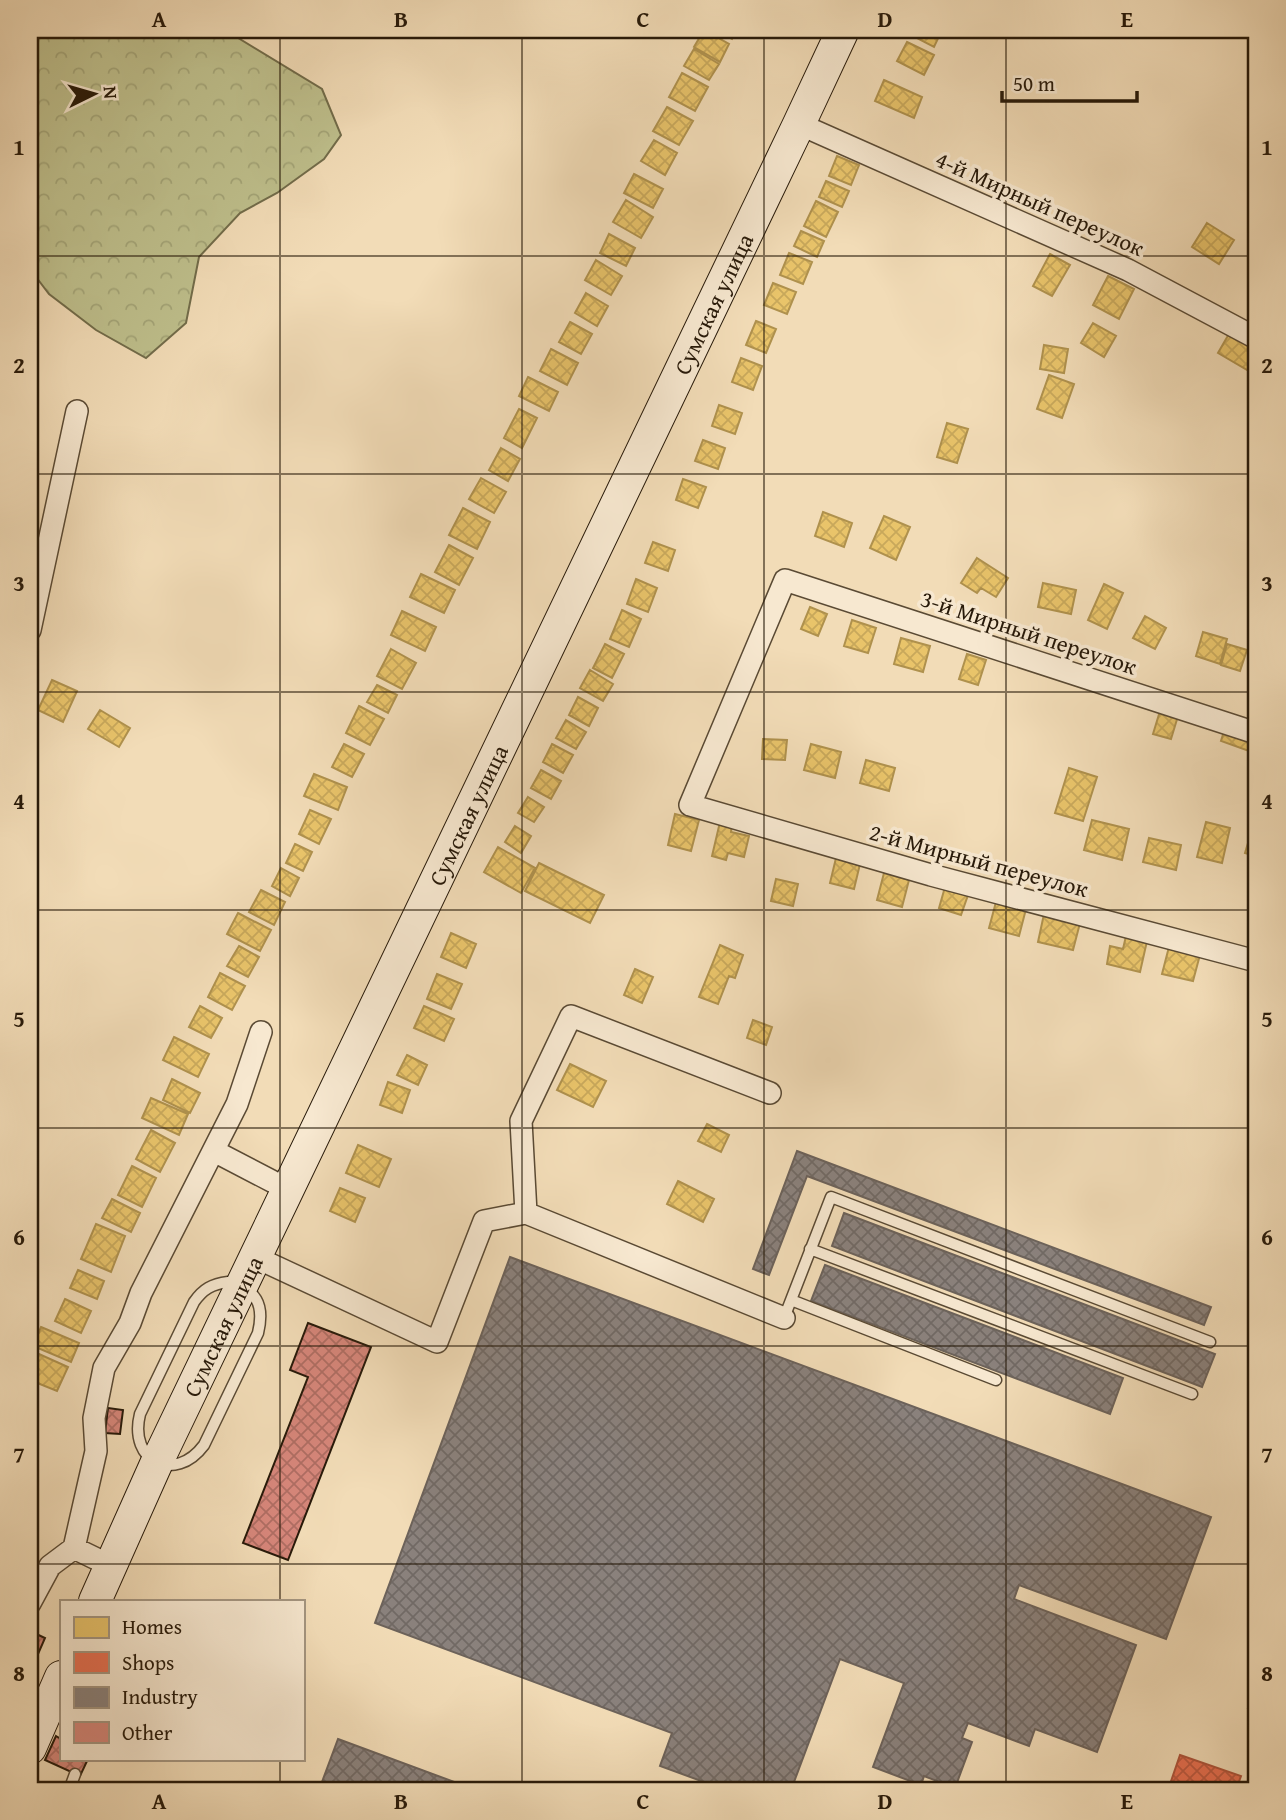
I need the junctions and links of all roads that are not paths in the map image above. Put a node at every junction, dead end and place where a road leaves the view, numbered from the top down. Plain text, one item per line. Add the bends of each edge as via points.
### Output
1 (843, 30) edge
2 (799, 124) junction
3 (1256, 338) edge
4 (78, 411) dead end
5 (30, 630) edge
6 (1256, 733) edge
7 (690, 805) joint
8 (1256, 961) edge
9 (261, 1032) dead end
10 (770, 1093) dead end
11 (214, 1151) junction
12 (287, 1189) junction
13 (526, 1213) junction
14 (810, 1249) junction
15 (255, 1257) junction
16 (787, 1309) junction
17 (1210, 1342) dead end
18 (996, 1380) dead end
19 (1192, 1394) dead end
20 (74, 1548) junction
21 (111, 1566) junction
22 (95, 1600) edge
23 (30, 1603) edge
24 (60, 1679) edge
25 (30, 1748) edge
26 (75, 1773) dead end
27 (59, 1790) edge

1 - 2 main road, Сумская улица
2 - 3 street, 4-й Мирный переулок via 1128,270
2 - 12 main road, Сумская улица
4 - 5 street
6 - 7 street, 3-й Мирный переулок via 785,580
7 - 8 street, 2-й Мирный переулок via 930,875
9 - 11 street via 237,1104
10 - 13 street via 570,1016 521,1121
11 - 12 street
11 - 20 street via 104,1368 94,1418 96,1451
12 - 15 main road, Сумская улица
13 - 15 street via 484,1221 437,1342
13 - 16 street
14 - 16 lane
14 - 17 lane via 831,1197
14 - 19 lane
15 - 21 main road, Сумская улица
16 - 18 lane
20 - 21 street
20 - 23 street via 50,1566
21 - 22 main road, Сумская улица
24 - 25 main road
26 - 27 lane via 71,1785

